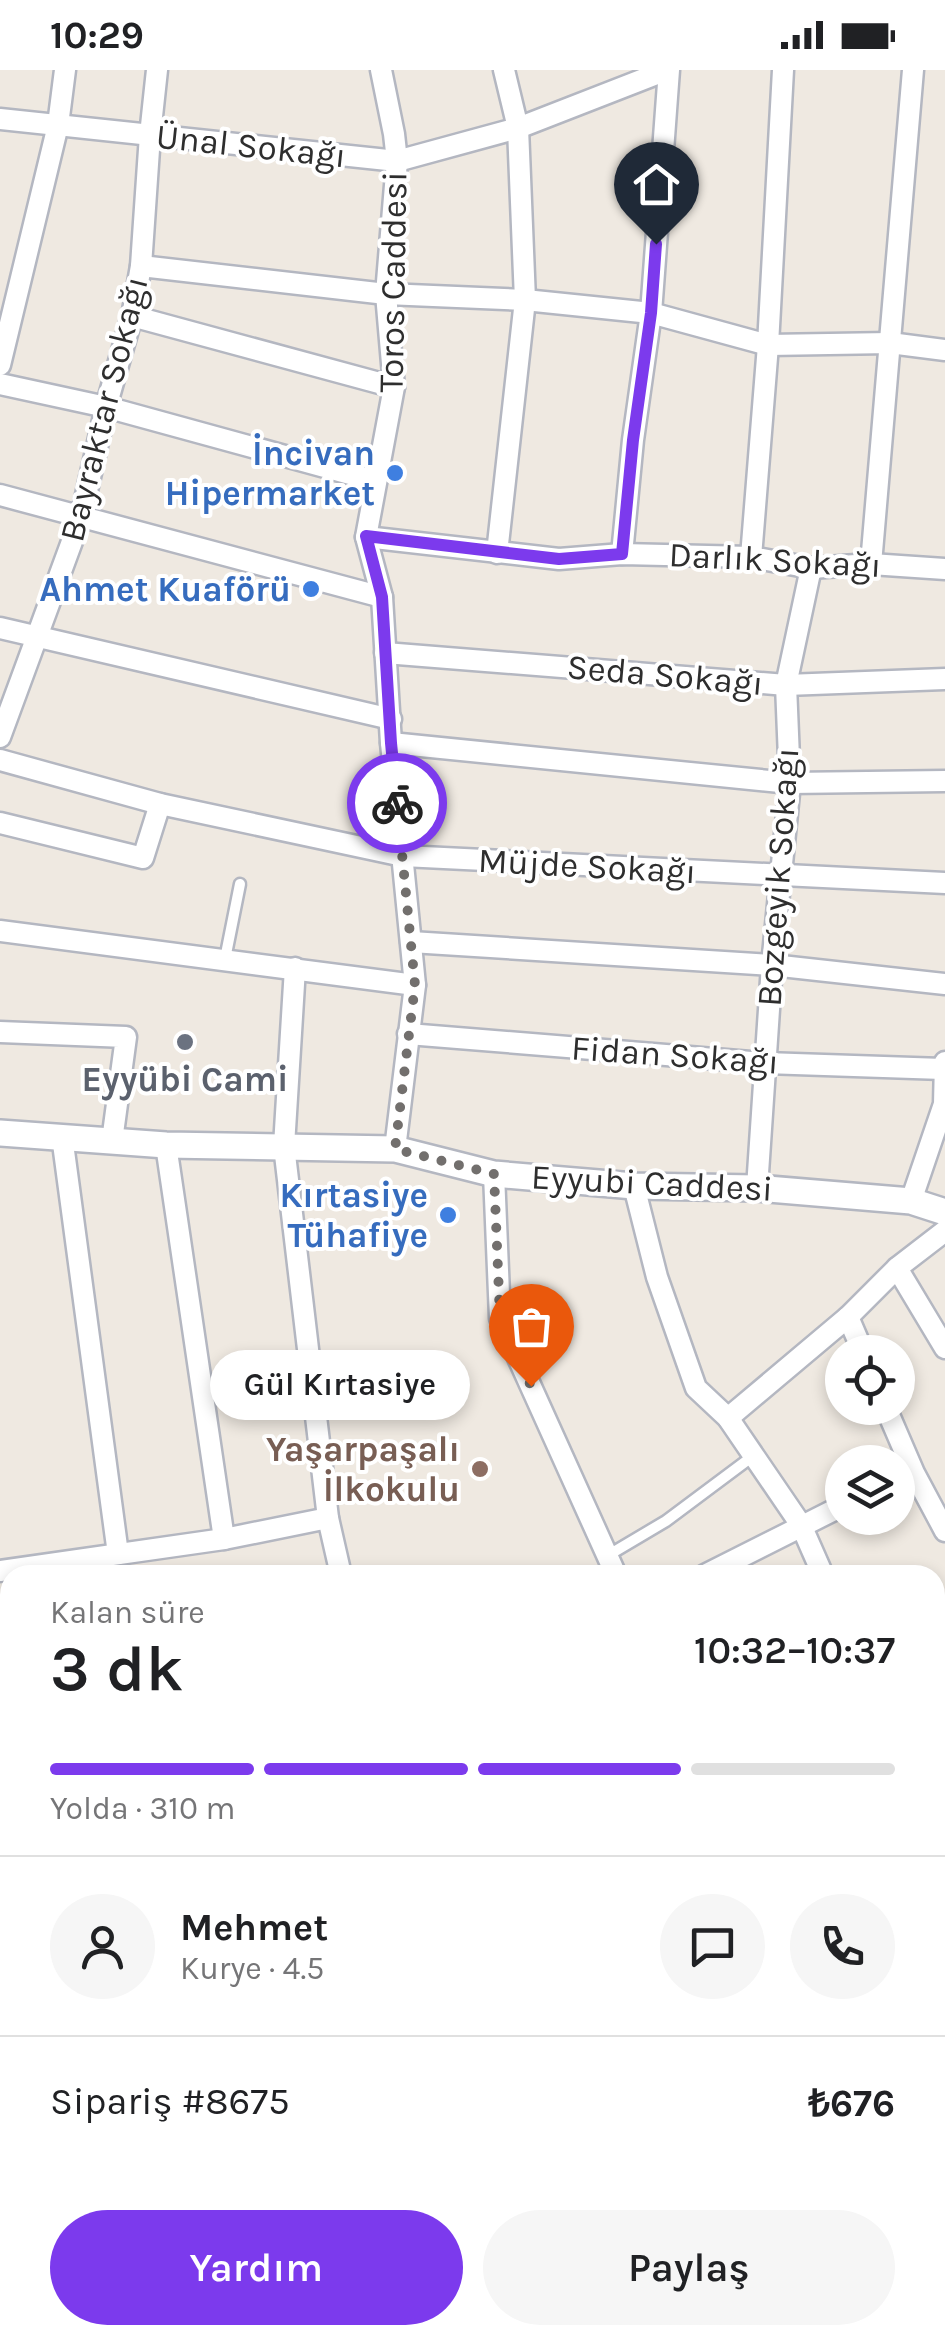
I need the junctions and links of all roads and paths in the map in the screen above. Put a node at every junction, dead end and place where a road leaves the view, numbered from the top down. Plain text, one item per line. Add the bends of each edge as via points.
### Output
1 (65, 70) edge
2 (157, 70) edge
3 (381, 70) edge
4 (504, 70) edge
5 (668, 70) edge
6 (783, 70) edge
7 (912, 70) edge
8 (0, 119) edge
9 (58, 125) junction
10 (518, 128) junction
11 (150, 135) junction
12 (397, 161) junction
13 (141, 266) junction
14 (386, 294) junction
15 (525, 300) junction
16 (651, 313) junction
17 (132, 316) junction
18 (890, 343) junction
19 (768, 345) junction
20 (945, 350) edge
21 (0, 365) edge
22 (0, 384) edge
23 (394, 386) junction
24 (106, 407) junction
25 (376, 481) junction
26 (0, 495) edge
27 (81, 517) junction
28 (366, 536) junction
29 (497, 553) junction
30 (622, 554) junction
31 (751, 557) junction
32 (871, 564) junction
33 (811, 568) junction
34 (945, 569) edge
35 (382, 597) junction
36 (0, 628) edge
37 (37, 638) junction
38 (385, 653) junction
39 (945, 679) edge
40 (786, 684) junction
41 (391, 719) junction
42 (0, 737) edge
43 (391, 743) junction
44 (0, 760) edge
45 (945, 781) edge
46 (790, 782) junction
47 (160, 804) junction
48 (0, 823) edge
49 (403, 856) junction
50 (782, 876) junction
51 (945, 883) edge
52 (240, 884) dead end
53 (0, 931) edge
54 (411, 942) junction
55 (225, 959) junction
56 (772, 965) junction
57 (295, 968) junction
58 (945, 984) edge
59 (415, 985) junction
60 (0, 1032) edge
61 (408, 1034) junction
62 (765, 1063) junction
63 (944, 1066) edge
64 (944, 1104) edge
65 (0, 1133) edge
66 (62, 1136) junction
67 (112, 1141) junction
68 (166, 1145) junction
69 (284, 1146) junction
70 (395, 1149) junction
71 (494, 1174) junction
72 (634, 1186) junction
73 (756, 1188) junction
74 (911, 1201) junction
75 (945, 1212) edge
76 (945, 1231) edge
77 (897, 1268) junction
78 (848, 1317) junction
79 (856, 1335) edge
80 (945, 1348) edge
81 (728, 1418) junction
82 (754, 1455) junction
83 (915, 1489) edge
84 (825, 1514) edge
85 (328, 1518) junction
86 (801, 1525) junction
87 (945, 1531) edge
88 (224, 1540) junction
89 (118, 1554) junction
90 (66, 1565) edge
91 (339, 1565) edge
92 (612, 1565) edge
93 (724, 1565) edge
94 (819, 1565) edge

1 - 9 street
2 - 11 street, Bayraktar Sokağı
3 - 12 street, Toros Caddesi
4 - 10 street
5 - 10 street, Ünal Sokağı
5 - 16 street
6 - 19 street
7 - 18 street
8 - 9 street, Ünal Sokağı
9 - 11 street, Ünal Sokağı
9 - 21 street
10 - 12 street, Ünal Sokağı
10 - 15 street
11 - 12 street, Ünal Sokağı
11 - 13 street, Bayraktar Sokağı
12 - 14 street, Toros Caddesi
13 - 14 street
13 - 17 street, Bayraktar Sokağı
14 - 15 street
14 - 23 street, Toros Caddesi
15 - 16 street
15 - 29 street
16 - 19 street
16 - 30 street
17 - 23 street
17 - 24 street, Bayraktar Sokağı
18 - 19 street
18 - 20 street
18 - 32 street
19 - 31 street
22 - 24 street
23 - 25 street, Toros Caddesi
24 - 25 street
24 - 27 street, Bayraktar Sokağı
25 - 28 street, Toros Caddesi
26 - 27 street
27 - 35 street
27 - 37 street, Bayraktar Sokağı
28 - 29 street, Darlık Sokağı
28 - 35 street, Toros Caddesi
29 - 30 street, Darlık Sokağı via 559,559
30 - 31 street, Darlık Sokağı
31 - 33 street, Darlık Sokağı
32 - 33 street, Darlık Sokağı
32 - 34 street, Darlık Sokağı
33 - 40 street, Bozgeyik Sokağı
35 - 38 street, Toros Caddesi
36 - 37 street
37 - 41 street
37 - 42 street, Bayraktar Sokağı
38 - 40 street, Seda Sokağı
38 - 41 street, Toros Caddesi
39 - 40 street, Seda Sokağı
40 - 46 street, Bozgeyik Sokağı
41 - 43 street, Toros Caddesi
43 - 46 street
43 - 49 street, Toros Caddesi
44 - 47 street, Müjde Sokağı
45 - 46 street
46 - 50 street, Bozgeyik Sokağı
47 - 48 street via 143,858
47 - 49 street, Müjde Sokağı
49 - 50 street, Müjde Sokağı
49 - 54 street, Toros Caddesi
50 - 51 street, Müjde Sokağı
50 - 56 street, Bozgeyik Sokağı
52 - 55 lane
53 - 55 street
54 - 56 street
54 - 59 street, Toros Caddesi
55 - 57 street
56 - 58 street
56 - 62 street, Bozgeyik Sokağı
57 - 59 street
57 - 69 street
59 - 61 street, Toros Caddesi
60 - 67 street via 126,1036
61 - 62 street, Fidan Sokağı
61 - 70 street, Toros Caddesi
62 - 63 street, Fidan Sokağı
62 - 73 street, Bozgeyik Sokağı
63 - 64 street
64 - 74 street
65 - 66 street, Eyyubi Caddesi
66 - 67 street, Eyyubi Caddesi
66 - 89 street
67 - 68 street, Eyyubi Caddesi
68 - 69 street, Eyyubi Caddesi
68 - 88 street
69 - 70 street, Eyyubi Caddesi
69 - 85 street
70 - 71 street, Eyyubi Caddesi
71 - 72 street, Eyyubi Caddesi
71 - 92 street via 500,1318
72 - 73 street, Eyyubi Caddesi
72 - 81 street via 696,1388
73 - 74 street, Eyyubi Caddesi
74 - 75 street, Eyyubi Caddesi
76 - 77 street
77 - 78 street
77 - 80 street
78 - 79 street
78 - 81 street
81 - 82 street
82 - 86 street
82 - 92 lane
83 - 87 street
84 - 86 street
85 - 88 street
85 - 91 street
86 - 93 street
86 - 94 street
88 - 89 street
89 - 90 street

